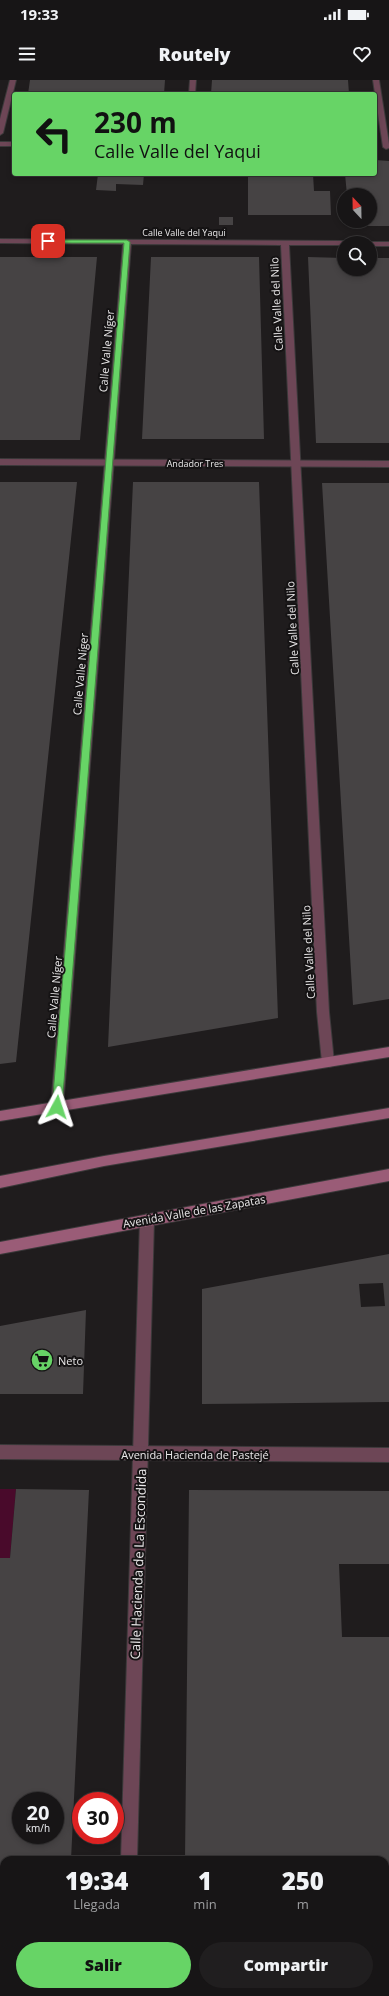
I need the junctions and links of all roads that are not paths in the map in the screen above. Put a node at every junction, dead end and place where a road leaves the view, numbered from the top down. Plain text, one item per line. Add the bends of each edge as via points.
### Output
1 (13, 80) edge
2 (193, 80) edge
3 (376, 80) edge
4 (192, 92) edge
5 (0, 133) edge
6 (0, 144) edge
7 (12, 144) edge
8 (385, 147) edge
9 (0, 241) edge
10 (127, 242) junction
11 (285, 243) junction
12 (337, 244) edge
13 (377, 244) edge
14 (389, 244) edge
15 (0, 462) edge
16 (108, 462) junction
17 (296, 463) junction
18 (389, 464) edge
19 (389, 1052) edge
20 (328, 1062) junction
21 (57, 1107) junction
22 (389, 1113) edge
23 (0, 1116) edge
24 (389, 1175) edge
25 (0, 1182) edge
26 (147, 1220) junction
27 (3, 1245) edge
28 (0, 1452) edge
29 (141, 1453) junction
30 (389, 1455) edge
31 (130, 1856) edge

1 - 5 street
2 - 4 street
3 - 8 street
6 - 7 street
9 - 10 street, Calle Valle del Yaqui
10 - 11 street, Calle Valle del Yaqui
10 - 16 street, Calle Valle Níger
11 - 12 street, Calle Valle del Yaqui
11 - 17 street, Calle Valle del Nilo
13 - 14 street
15 - 16 street, Andador Tres
16 - 17 street, Andador Tres
16 - 21 street, Calle Valle Níger
17 - 18 street, Andador Tres
17 - 20 street, Calle Valle del Nilo via 323,1012
19 - 20 main road
20 - 21 main road
21 - 23 main road
22 - 25 main road via 104,1161
24 - 26 main road, Avenida Valle de las Zapatas
26 - 27 main road, Avenida Valle de las Zapatas
26 - 29 street, Calle Hacienda de La Escondida
28 - 29 street, Avenida Hacienda de Pastejé
29 - 30 street, Avenida Hacienda de Pastejé
29 - 31 street, Calle Hacienda de La Escondida

